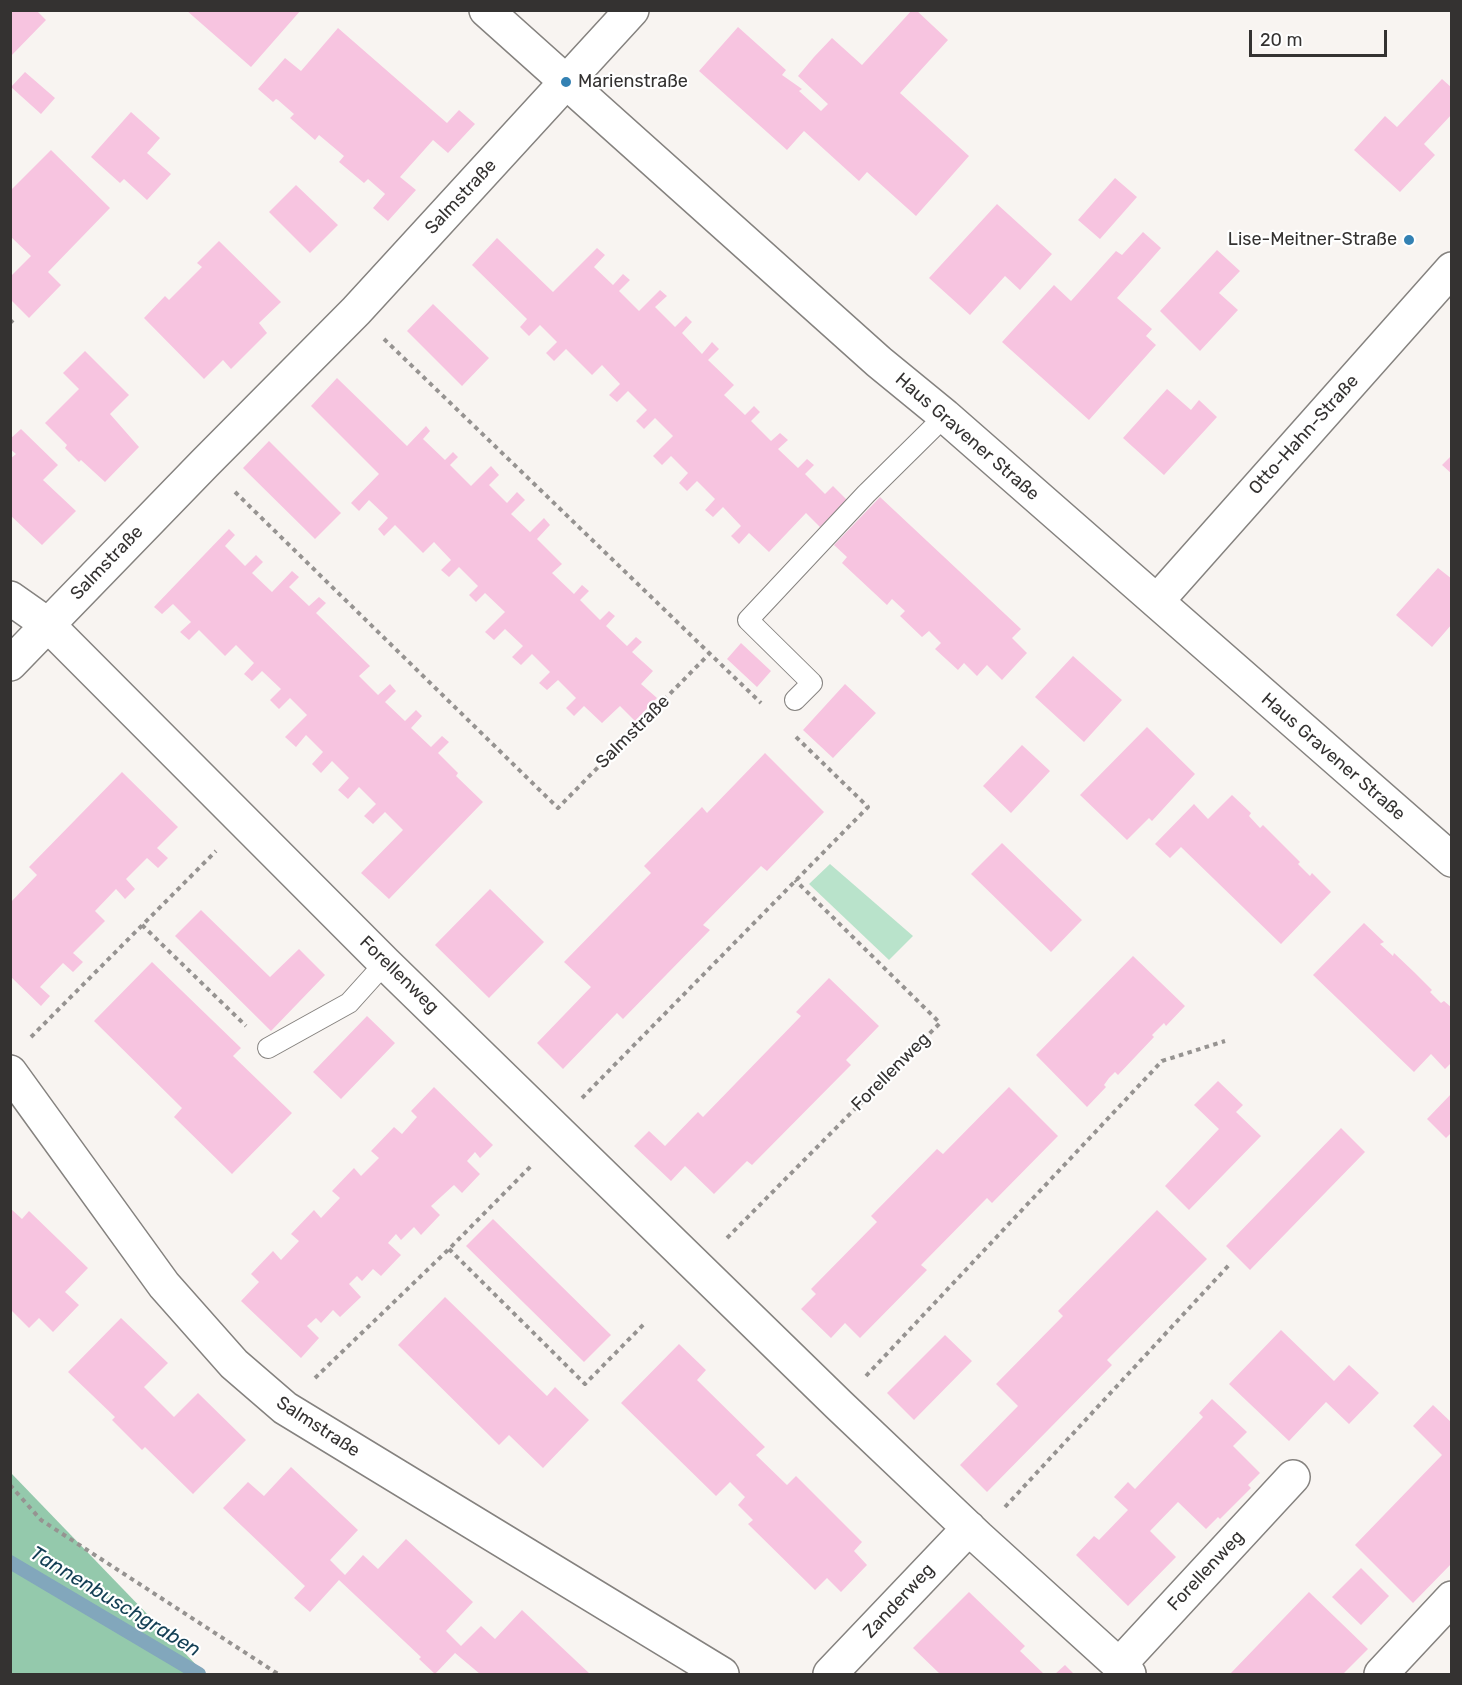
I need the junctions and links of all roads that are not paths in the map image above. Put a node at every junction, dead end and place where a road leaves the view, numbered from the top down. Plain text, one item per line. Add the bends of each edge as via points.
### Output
1 (486, 10) edge
2 (632, 10) edge
3 (566, 82) junction
4 (1452, 270) edge
5 (945, 416) junction
6 (10, 598) edge
7 (1157, 601) junction
8 (47, 624) junction
9 (10, 664) edge
10 (795, 700) dead end
11 (1452, 860) edge
12 (385, 963) junction
13 (268, 1048) road end
14 (10, 1072) edge
15 (1293, 1477) dead end
16 (973, 1532) junction
17 (1449, 1605) edge
18 (1124, 1670) edge
19 (722, 1674) edge
20 (830, 1674) edge
21 (1382, 1674) edge

1 - 3 street, Haus Gravener Straße
2 - 3 street
3 - 5 street, Haus Gravener Straße via 879,362
3 - 8 street, Salmstraße via 356,311
4 - 7 street, Otto-Hahn-Straße
5 - 7 street, Haus Gravener Straße
5 - 10 lane via 748,620 812,683
6 - 8 street, Forellenweg
7 - 11 street, Haus Gravener Straße
8 - 9 street, Salmstraße
8 - 12 street, Forellenweg
12 - 13 lane via 349,1003
12 - 16 street, Forellenweg
14 - 19 street, Salmstraße via 165,1285 234,1364 285,1408
15 - 18 street, Forellenweg
16 - 18 street, Forellenweg
16 - 20 street, Zanderweg
17 - 21 street

